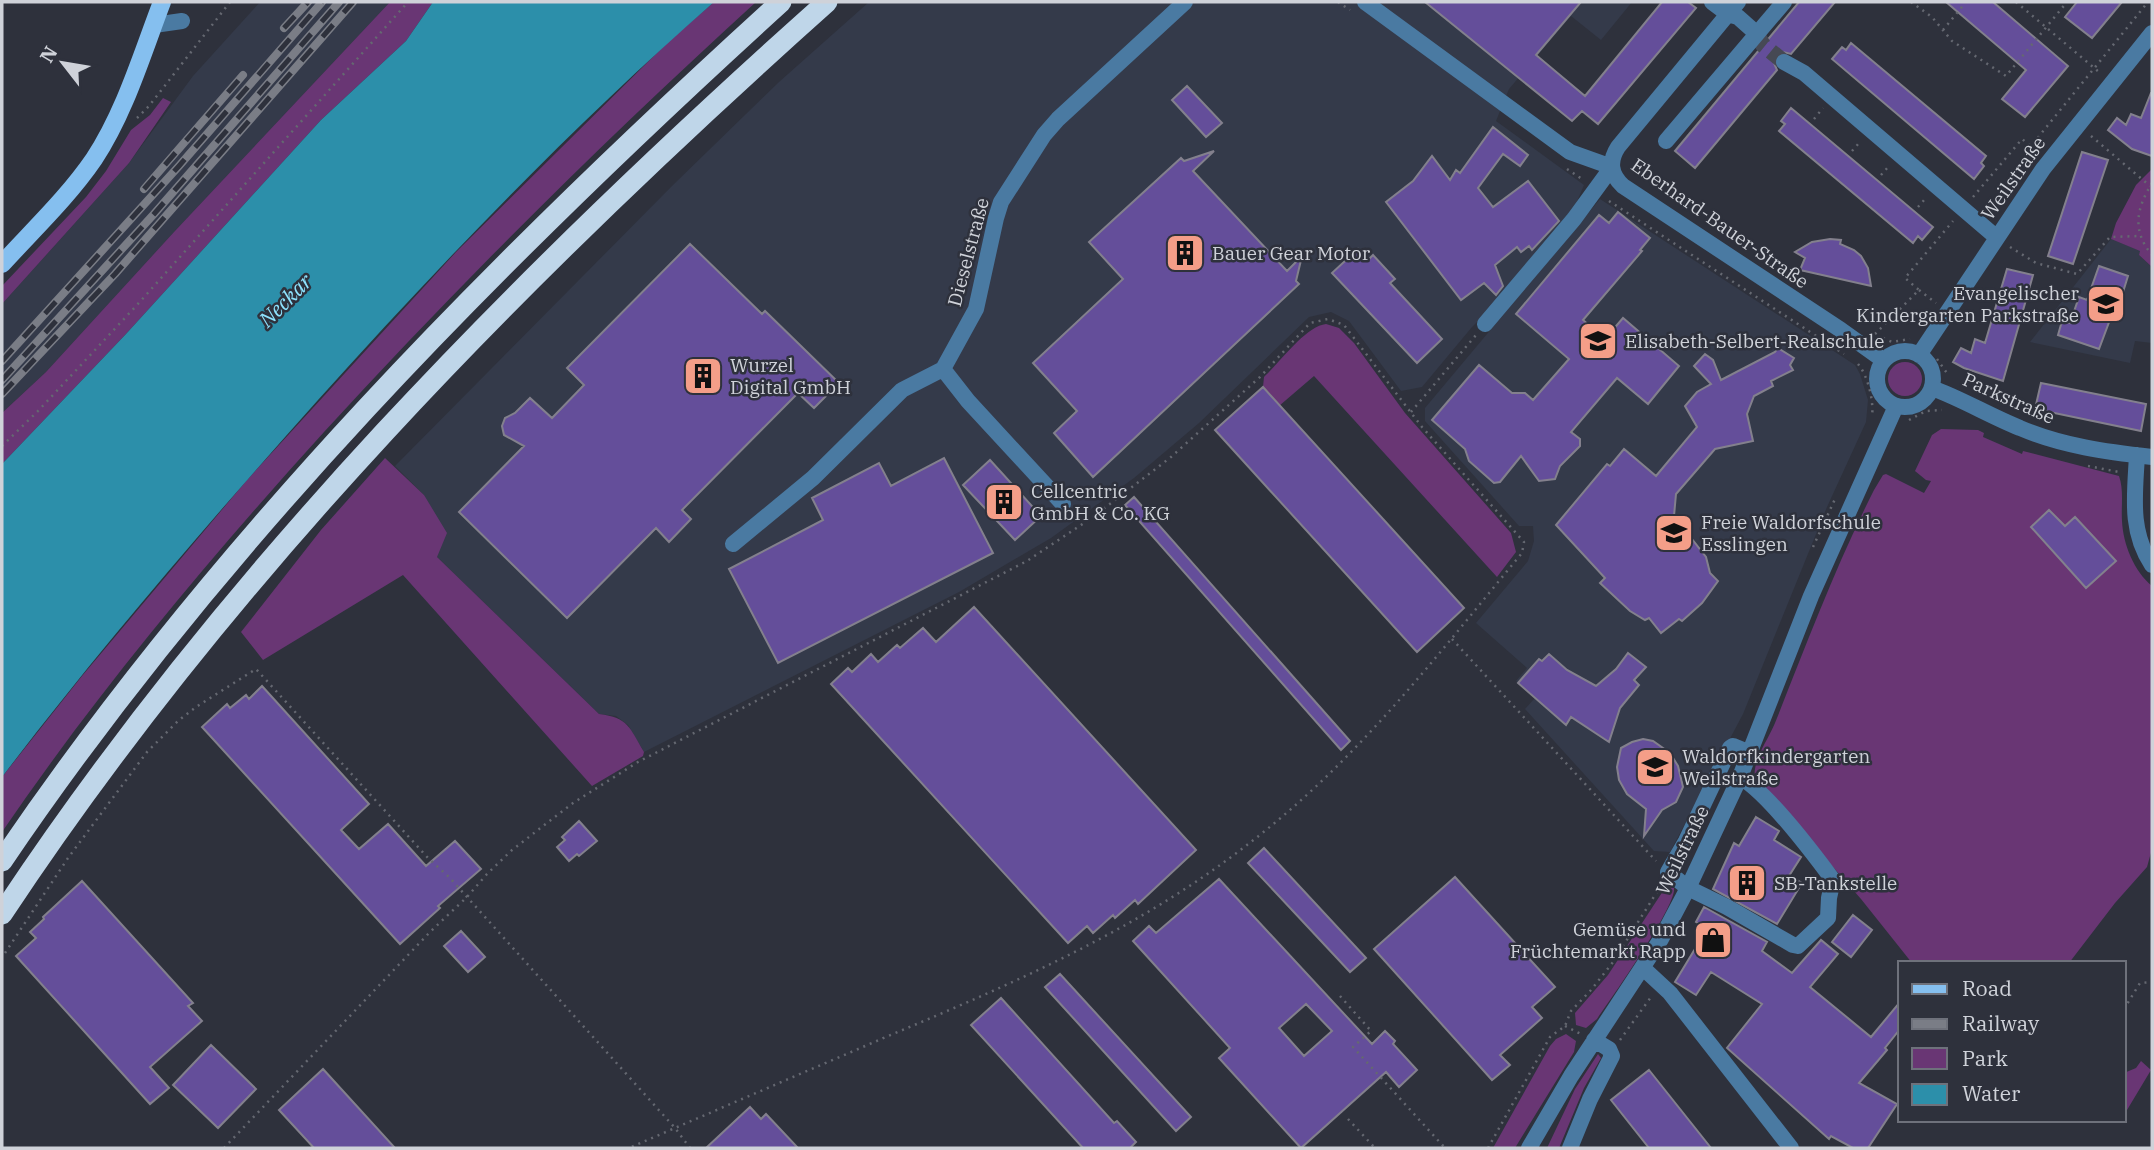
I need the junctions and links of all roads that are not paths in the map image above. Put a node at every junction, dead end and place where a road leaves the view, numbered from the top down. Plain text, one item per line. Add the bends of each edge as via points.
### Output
1 (162, 2) edge
2 (781, 2) edge
3 (827, 2) edge
4 (1185, 2) edge
5 (1712, 2) edge
6 (1784, 2) edge
7 (1733, 8) edge
8 (1361, 9) edge
9 (181, 21) dead end
10 (153, 25) junction
11 (1756, 33) junction
12 (2152, 33) edge
13 (1784, 62) tunnel mouth
14 (1666, 141) dead end
15 (1612, 167) junction
16 (1996, 237) junction
17 (2, 264) edge
18 (1485, 324) road end
19 (1919, 355) junction
20 (1883, 360) junction
21 (943, 369) junction
22 (1932, 388) junction
23 (1896, 406) junction
24 (2145, 456) edge
25 (1063, 504) dead end
26 (733, 544) dead end
27 (2152, 565) edge
28 (1750, 753) junction
29 (1740, 777) junction
30 (2, 861) edge
31 (1688, 888) junction
32 (2, 914) edge
33 (1643, 968) junction
34 (1594, 1040) junction
35 (1533, 1145) edge
36 (1570, 1148) edge
37 (1791, 1148) edge

1 - 10 main road
2 - 30 highway via 500,271 300,483 158,649
3 - 32 highway via 593,219 460,353 310,516 134,728
4 - 21 street, Dieselstraße via 1058,119 1037,146 1001,202 976,309
5 - 7 street
6 - 11 street
7 - 11 street
7 - 15 street via 1618,147
8 - 15 street, Eberhard-Bauer-Straße via 1570,152
9 - 10 street
10 - 17 main road via 116,118 94,159
11 - 14 street
12 - 16 street, Weilstraße via 2043,169
13 - 16 street via 1804,73
15 - 18 street
15 - 20 street, Eberhard-Bauer-Straße via 1623,186
16 - 19 street, Weilstraße
19 - 20 street via 1896,351
19 - 22 street via 1931,369
20 - 23 street via 1877,386
21 - 25 street
21 - 26 street via 902,390 813,478
22 - 23 street via 1918,404
22 - 24 street, Parkstraße via 2037,435 2090,449
23 - 28 street, Weilstraße via 1811,596
24 - 27 street via 2134,499 2141,547
28 - 29 street, Weilstraße
28 - 31 street via 1730,748 1668,872
29 - 31 street, Weilstraße
29 - 31 street via 1753,785 1832,879 1828,918 1795,946
31 - 33 street, Weilstraße
33 - 34 street, Weilstraße
33 - 37 street via 1661,983
34 - 35 street, Weilstraße
34 - 36 street via 1612,1056

